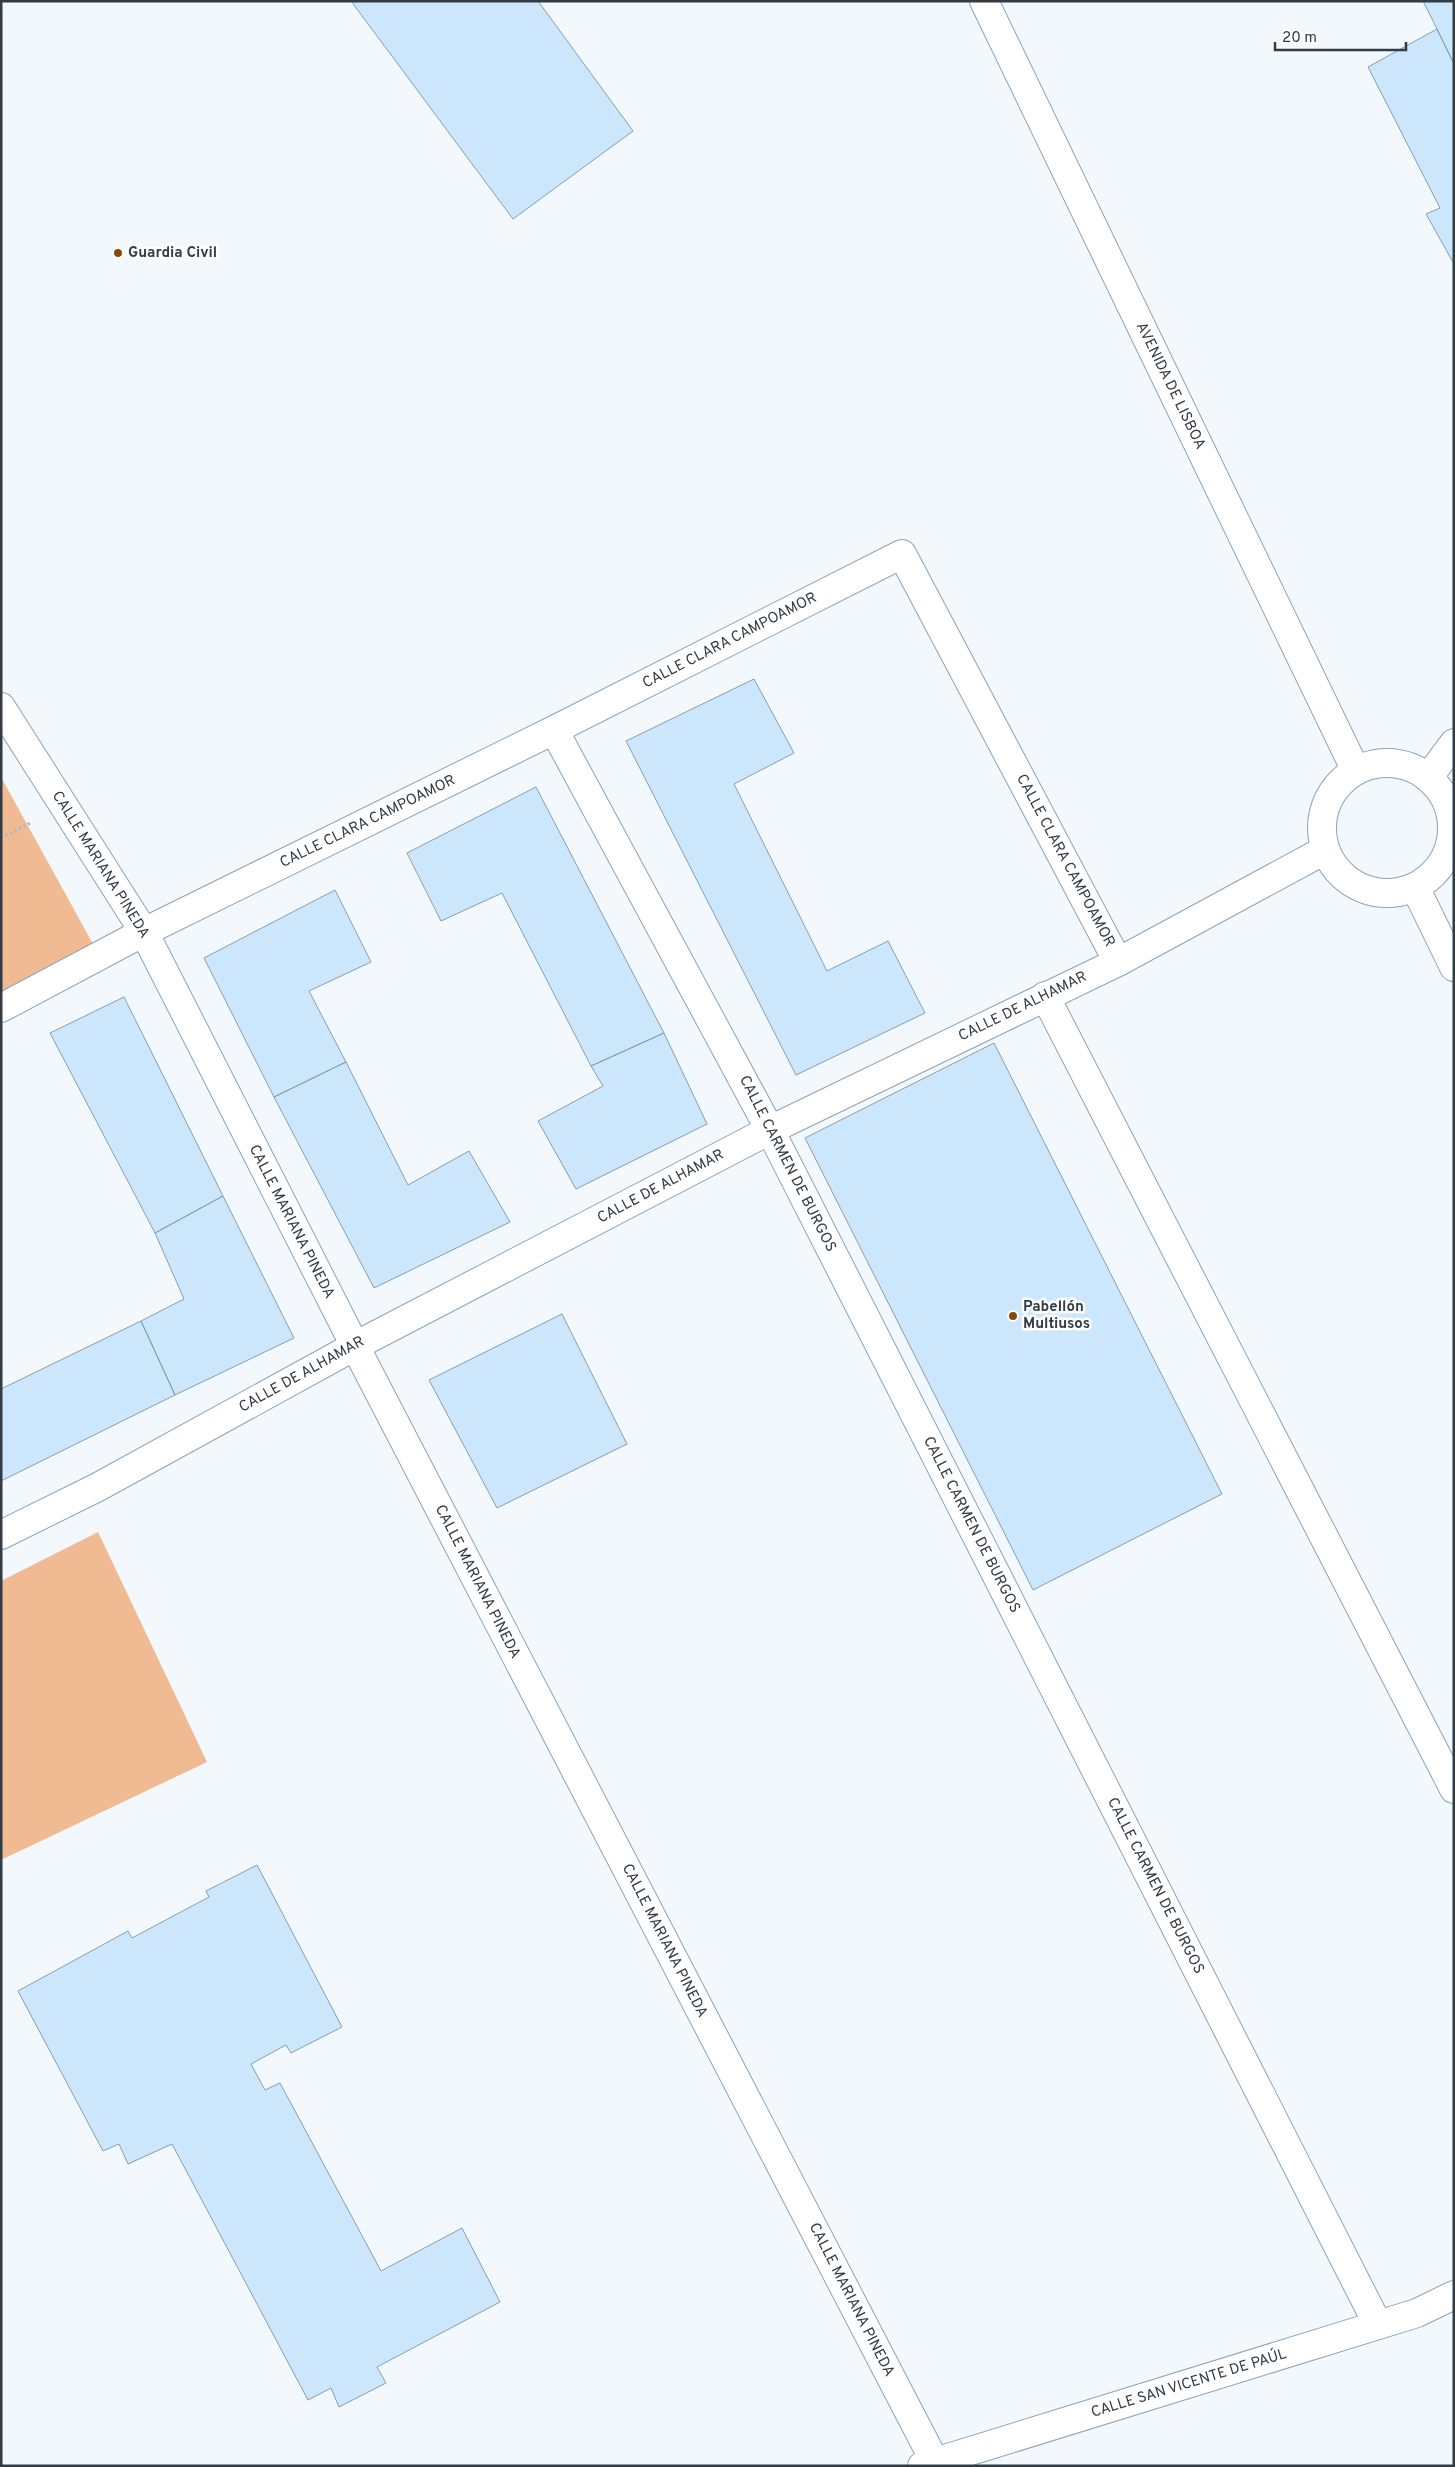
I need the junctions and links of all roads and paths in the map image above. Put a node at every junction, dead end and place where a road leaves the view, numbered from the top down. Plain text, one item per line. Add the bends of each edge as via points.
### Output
1 (984, 1) edge
2 (1, 707) edge
3 (554, 730) junction
4 (1454, 743) edge
5 (1356, 771) junction
6 (1428, 778) junction
7 (1326, 850) junction
8 (1415, 887) junction
9 (144, 932) junction
10 (1118, 962) junction
11 (1454, 967) edge
12 (1045, 996) junction
13 (1, 1008) edge
14 (770, 1130) junction
15 (355, 1346) junction
16 (1, 1535) edge
17 (1454, 1789) edge
18 (1454, 2295) edge
19 (1378, 2325) junction
20 (932, 2464) edge

1 - 5 street, AVENIDA DE LISBOA
2 - 9 street, CALLE MARIANA PINEDA
3 - 9 street, CALLE CLARA CAMPOAMOR
3 - 10 street, CALLE CLARA CAMPOAMOR via 902,554
3 - 14 street, CALLE CARMEN DE BURGOS
4 - 6 street
5 - 6 street via 1393,763 1412,768
5 - 7 street via 1330,796 1323,814
6 - 8 street via 1442,794 1450,813 1452,835 1445,856 1433,874
7 - 8 street via 1336,869 1352,884 1372,891 1394,892
7 - 10 street, CALLE DE ALHAMAR
8 - 11 street
9 - 13 street, CALLE CLARA CAMPOAMOR
9 - 15 street, CALLE MARIANA PINEDA
10 - 12 street, CALLE DE ALHAMAR
12 - 14 street, CALLE DE ALHAMAR
12 - 17 street
14 - 15 street, CALLE DE ALHAMAR
14 - 19 street, CALLE CARMEN DE BURGOS
15 - 16 street, CALLE DE ALHAMAR via 98,1487
15 - 20 street, CALLE MARIANA PINEDA
18 - 19 street, CALLE SAN VICENTE DE PAÚL via 1416,2313
19 - 20 street, CALLE SAN VICENTE DE PAÚL

